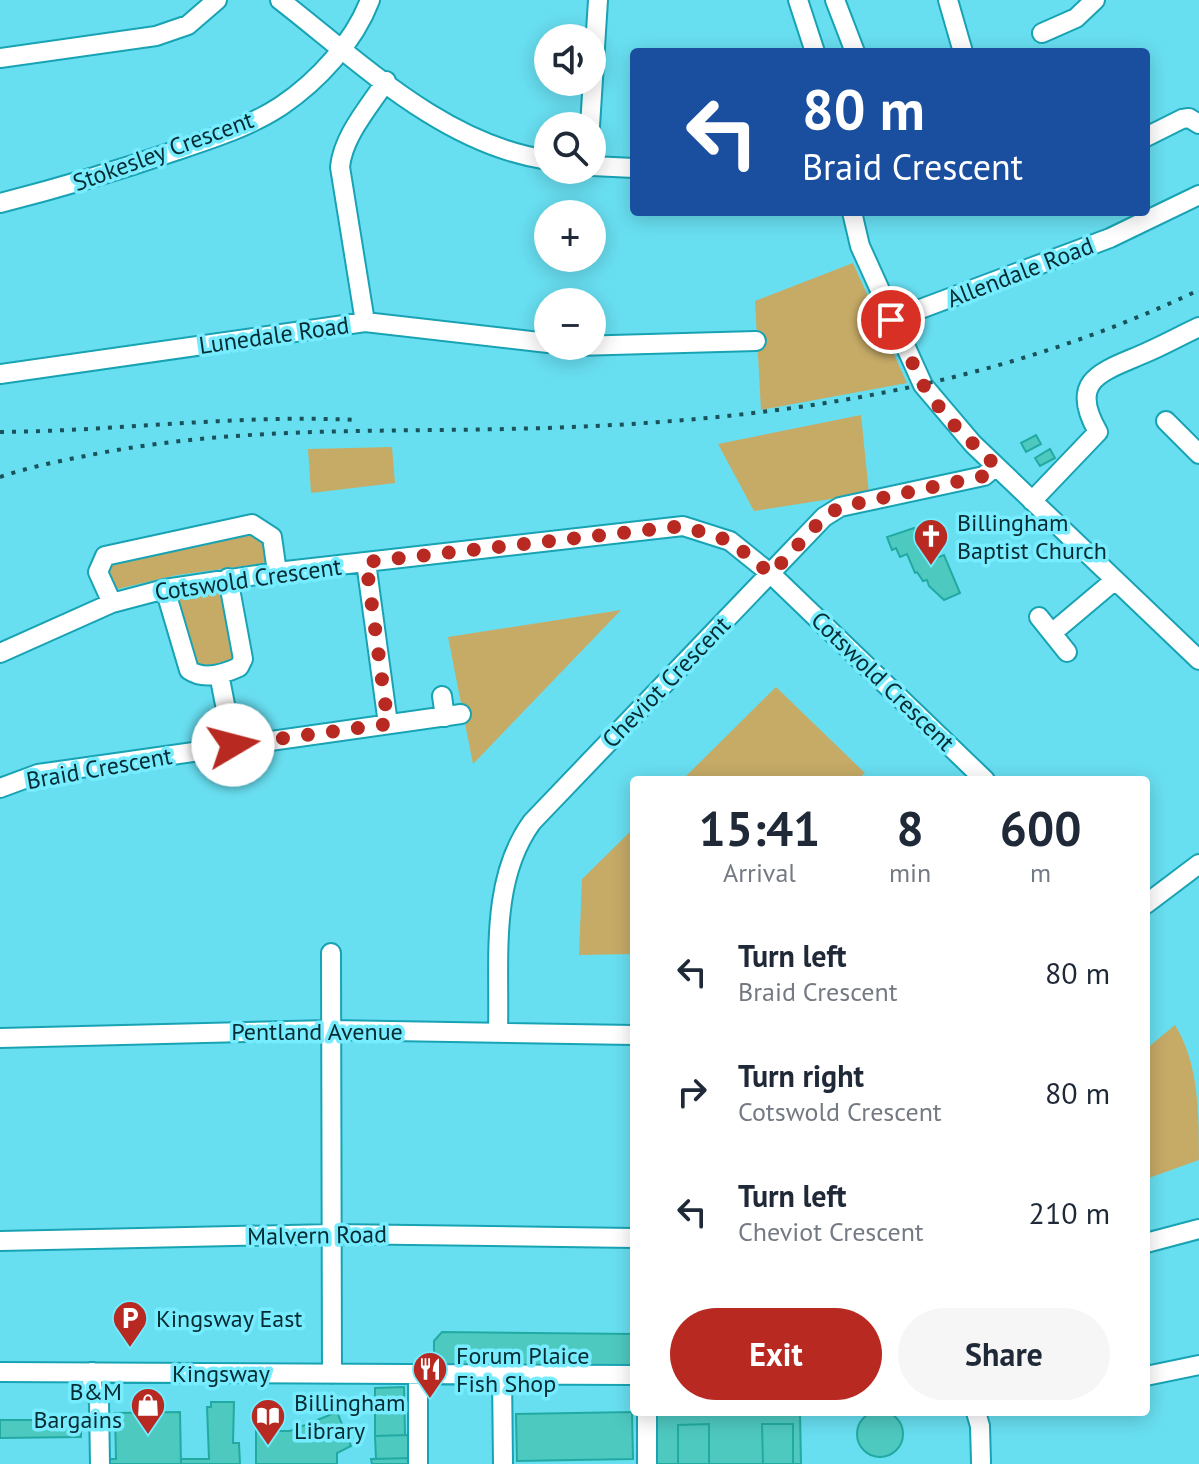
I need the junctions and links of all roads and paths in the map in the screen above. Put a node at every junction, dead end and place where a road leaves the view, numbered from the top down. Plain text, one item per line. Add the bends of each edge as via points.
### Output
1 (217, 0) edge
2 (280, 0) edge
3 (370, 0) edge
4 (598, 0) edge
5 (798, 0) edge
6 (835, 0) edge
7 (948, 0) edge
8 (1095, 0) edge
9 (1042, 33) dead end
10 (341, 47) junction
11 (814, 48) edge
12 (853, 48) edge
13 (962, 48) edge
14 (0, 58) edge
15 (386, 81) junction
16 (591, 112) edge
17 (1199, 124) edge
18 (1150, 135) edge
19 (534, 156) edge
20 (606, 167) edge
21 (630, 168) edge
22 (1199, 195) edge
23 (0, 203) edge
24 (1150, 214) edge
25 (853, 216) edge
26 (1145, 216) edge
27 (891, 320) junction
28 (365, 322) junction
29 (1199, 327) edge
30 (534, 341) edge
31 (756, 341) dead end
32 (606, 345) edge
33 (0, 374) edge
34 (1166, 421) dead end
35 (1098, 432) junction
36 (1114, 444) dead end
37 (1199, 454) edge
38 (996, 466) junction
39 (1032, 501) junction
40 (366, 562) junction
41 (277, 572) junction
42 (771, 574) junction
43 (228, 578) junction
44 (1115, 580) junction
45 (165, 589) junction
46 (112, 603) junction
47 (1039, 617) dead end
48 (1052, 633) junction
49 (1067, 652) dead end
50 (0, 653) edge
51 (1199, 660) edge
52 (219, 674) junction
53 (442, 696) dead end
54 (388, 724) junction
55 (233, 745) junction
56 (975, 776) edge
57 (0, 788) edge
58 (1199, 864) edge
59 (1150, 901) edge
60 (331, 953) dead end
61 (331, 1030) junction
62 (498, 1032) junction
63 (630, 1035) edge
64 (0, 1038) edge
65 (1199, 1229) edge
66 (332, 1234) junction
67 (630, 1238) edge
68 (0, 1241) edge
69 (1150, 1242) edge
70 (1199, 1365) edge
71 (0, 1372) edge
72 (92, 1372) junction
73 (332, 1374) junction
74 (418, 1374) junction
75 (502, 1375) junction
76 (630, 1375) edge
77 (1150, 1375) edge
78 (647, 1416) edge
79 (977, 1416) edge
80 (983, 1463) edge
81 (100, 1464) edge
82 (418, 1464) edge
83 (503, 1464) edge
84 (647, 1464) edge

1 - 14 street via 188,25 156,36
2 - 10 street
3 - 10 street, Stokesley Crescent
4 - 16 street
5 - 11 street
6 - 12 street
7 - 13 street
8 - 9 street via 1082,14 1059,16
10 - 15 street
10 - 23 street, Stokesley Crescent via 289,99 242,126 95,179
15 - 19 street via 456,127
15 - 28 street via 348,140 340,167
17 - 18 street via 1182,119
20 - 21 street
22 - 24 street, Allendale Road
25 - 27 street
26 - 27 street, Allendale Road via 1096,243
27 - 38 street via 927,392
28 - 30 street, Lunedale Road
28 - 33 street, Lunedale Road
29 - 35 street via 1096,377 1086,408
31 - 32 street
34 - 37 street
35 - 36 street
35 - 39 street
38 - 39 street
38 - 42 street, Cheviot Crescent via 984,476 840,507
39 - 44 street
40 - 41 street, Cotswold Crescent
40 - 42 street, Cotswold Crescent via 683,526 730,541
40 - 54 street
41 - 43 street, Cotswold Crescent
41 - 46 street via 272,537 252,524 105,556 98,572
42 - 56 street, Cotswold Crescent
42 - 62 street, Cheviot Crescent via 524,833 504,879
43 - 45 street, Cotswold Crescent
43 - 52 street via 243,659 239,667
44 - 48 street
44 - 51 street
45 - 46 street, Cotswold Crescent
45 - 52 street via 189,670 199,676
46 - 50 street, Cotswold Crescent
47 - 48 street
48 - 49 street
52 - 55 street
53 - 54 street, Braid Crescent via 453,716
54 - 55 street, Braid Crescent
55 - 57 street, Braid Crescent via 38,774
58 - 59 street
60 - 61 street
61 - 62 street, Pentland Avenue
61 - 64 street, Pentland Avenue
61 - 66 street
62 - 63 street, Pentland Avenue
65 - 69 street
66 - 67 street, Malvern Road
66 - 68 street, Malvern Road
66 - 73 street
70 - 77 street
71 - 72 street, Kingsway
72 - 73 street, Kingsway
72 - 81 street via 99,1401
73 - 74 street, Kingsway
74 - 75 street, Kingsway
74 - 82 street
75 - 76 street, Kingsway
75 - 83 street
78 - 84 street
79 - 80 street

